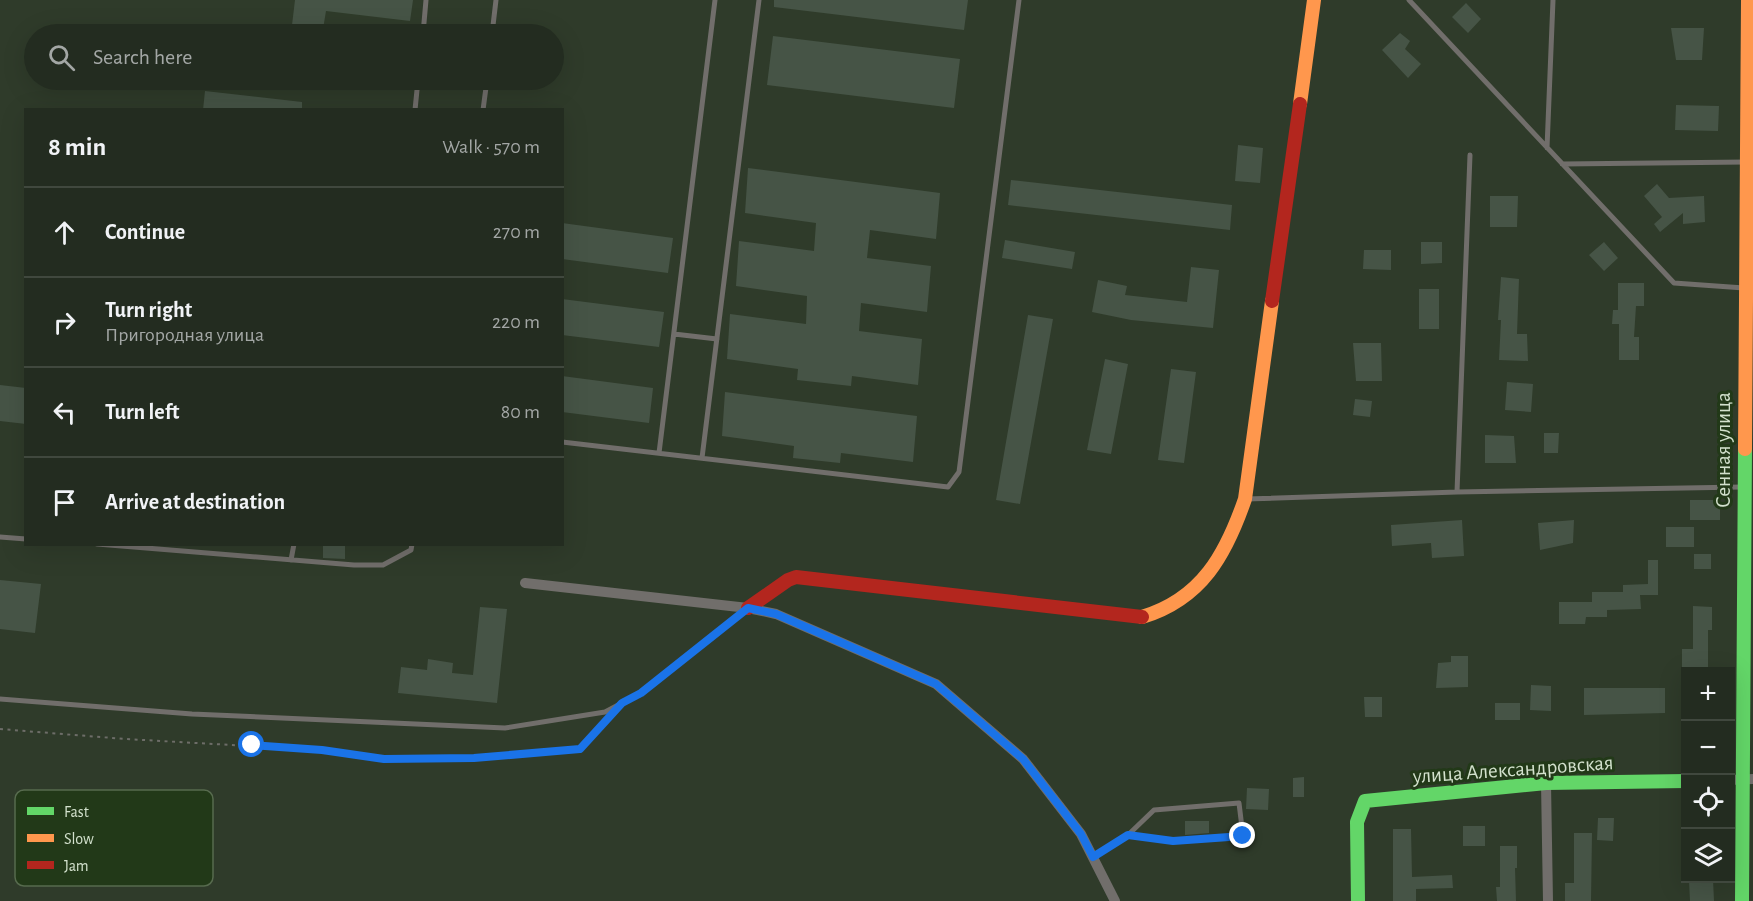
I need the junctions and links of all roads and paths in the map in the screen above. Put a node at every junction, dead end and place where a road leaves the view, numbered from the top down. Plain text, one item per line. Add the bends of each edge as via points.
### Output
1 (426, 0) edge
2 (496, 0) edge
3 (715, 0) edge
4 (759, 0) edge
5 (1019, 0) edge
6 (1314, 0) edge
7 (1409, 0) edge
8 (1553, 0) edge
9 (1748, 0) edge
10 (424, 24) edge
11 (493, 24) edge
12 (417, 90) edge
13 (486, 90) edge
14 (415, 108) edge
15 (483, 108) edge
16 (1547, 148) junction
17 (1470, 155) dead end
18 (1746, 162) junction
19 (1562, 164) junction
20 (1745, 288) junction
21 (674, 334) junction
22 (717, 339) junction
23 (564, 442) edge
24 (659, 453) junction
25 (702, 458) junction
26 (1744, 488) junction
27 (1457, 492) junction
28 (1245, 499) junction
29 (0, 537) edge
30 (24, 539) edge
31 (121, 546) edge
32 (294, 546) edge
33 (412, 546) edge
34 (291, 560) junction
35 (525, 583) dead end
36 (748, 608) junction
37 (0, 699) edge
38 (622, 703) junction
39 (0, 729) edge
40 (1742, 780) edge
41 (1681, 781) edge
42 (1546, 783) junction
43 (1128, 835) junction
44 (1093, 857) junction
45 (1115, 901) edge
46 (1358, 901) edge
47 (1548, 901) edge
48 (1742, 901) edge

1 - 10 lane
2 - 11 lane
3 - 21 lane
4 - 22 lane
5 - 25 lane via 959,472 948,487
6 - 28 street
7 - 16 lane
8 - 16 lane
9 - 18 street, Сенная улица
12 - 14 lane
13 - 15 lane
16 - 19 lane
17 - 27 lane
18 - 19 lane
18 - 20 street, Сенная улица
19 - 20 lane via 1674,283
20 - 26 street, Сенная улица
21 - 22 lane
21 - 24 lane
22 - 25 lane
23 - 24 lane
24 - 25 lane
26 - 27 lane
26 - 40 street, Сенная улица
27 - 28 lane
28 - 36 street via 1221,558 1194,591 1163,612 1143,617 796,577
29 - 30 lane
31 - 34 lane
32 - 34 lane
33 - 34 lane via 383,565
35 - 36 street
36 - 38 lane via 641,693
36 - 44 street via 776,614 936,684 1023,759 1081,834
37 - 38 lane via 192,714 505,728 605,712
38 - 39 path via 580,749 474,758 384,759 322,750
40 - 48 street, Сенная улица
41 - 42 street, улица Александровская
42 - 46 street, улица Александровская via 1365,801 1357,822
42 - 47 street
43 - 43 lane via 1173,841 1243,836 1239,803 1154,810
43 - 44 lane
44 - 45 street

